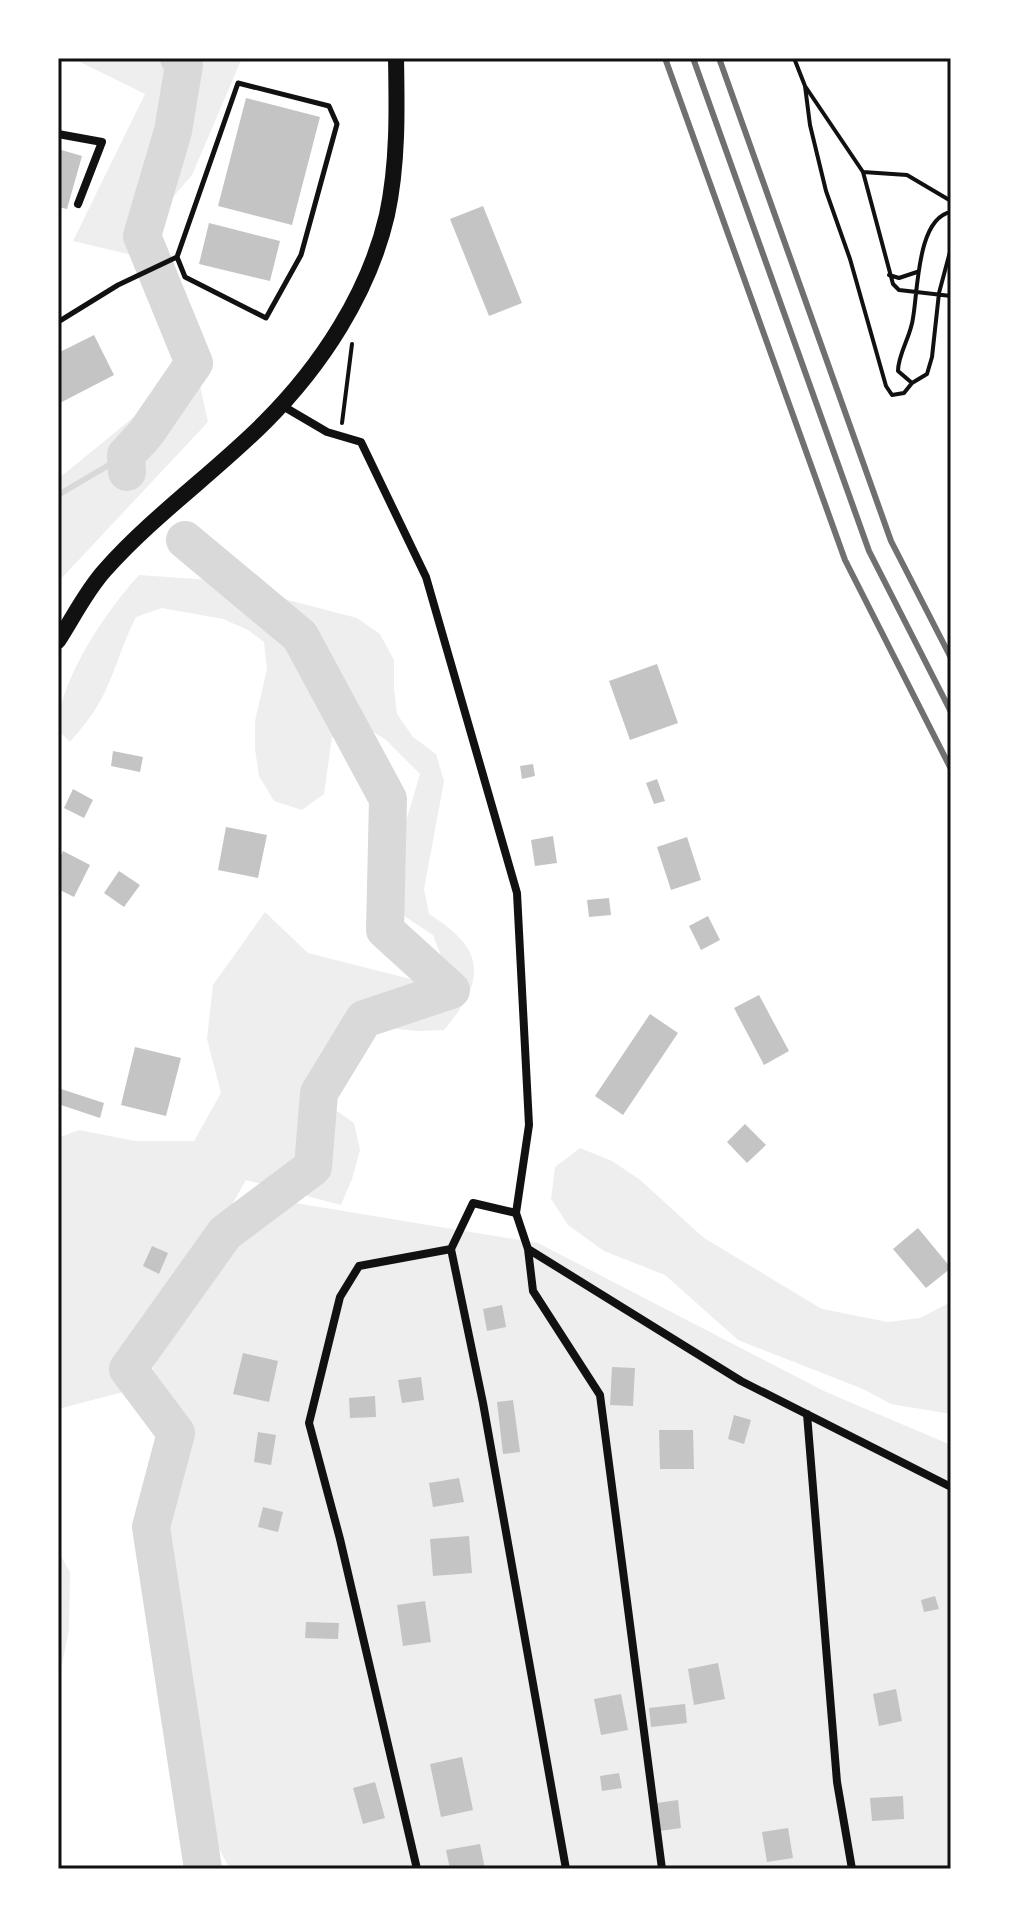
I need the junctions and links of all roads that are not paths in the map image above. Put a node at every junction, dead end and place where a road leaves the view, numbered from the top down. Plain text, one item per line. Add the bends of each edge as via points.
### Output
1 (396, 58) edge
2 (58, 134) edge
3 (78, 204) dead end
4 (177, 257) junction
5 (58, 322) edge
6 (281, 405) junction
7 (64, 617) edge
8 (58, 641) edge
9 (516, 1213) junction
10 (451, 1249) junction
11 (528, 1249) junction
12 (807, 1414) junction
13 (951, 1487) edge
14 (417, 1869) edge
15 (566, 1869) edge
16 (662, 1869) edge
17 (852, 1869) edge

1 - 6 main road via 393,174 380,242 340,326
2 - 3 street via 102,142
4 - 4 lane via 185,277 266,318 301,255 337,124 329,106 238,83
4 - 5 lane
6 - 7 main road via 103,572
6 - 9 street via 327,432 361,442 426,577 517,893 529,1125
7 - 8 main road
9 - 10 street via 473,1203
9 - 11 street
10 - 14 street via 359,1266 340,1297 309,1423
10 - 15 street
11 - 12 street via 741,1381
11 - 16 street via 533,1291 600,1395
12 - 13 street
12 - 17 street via 837,1782

